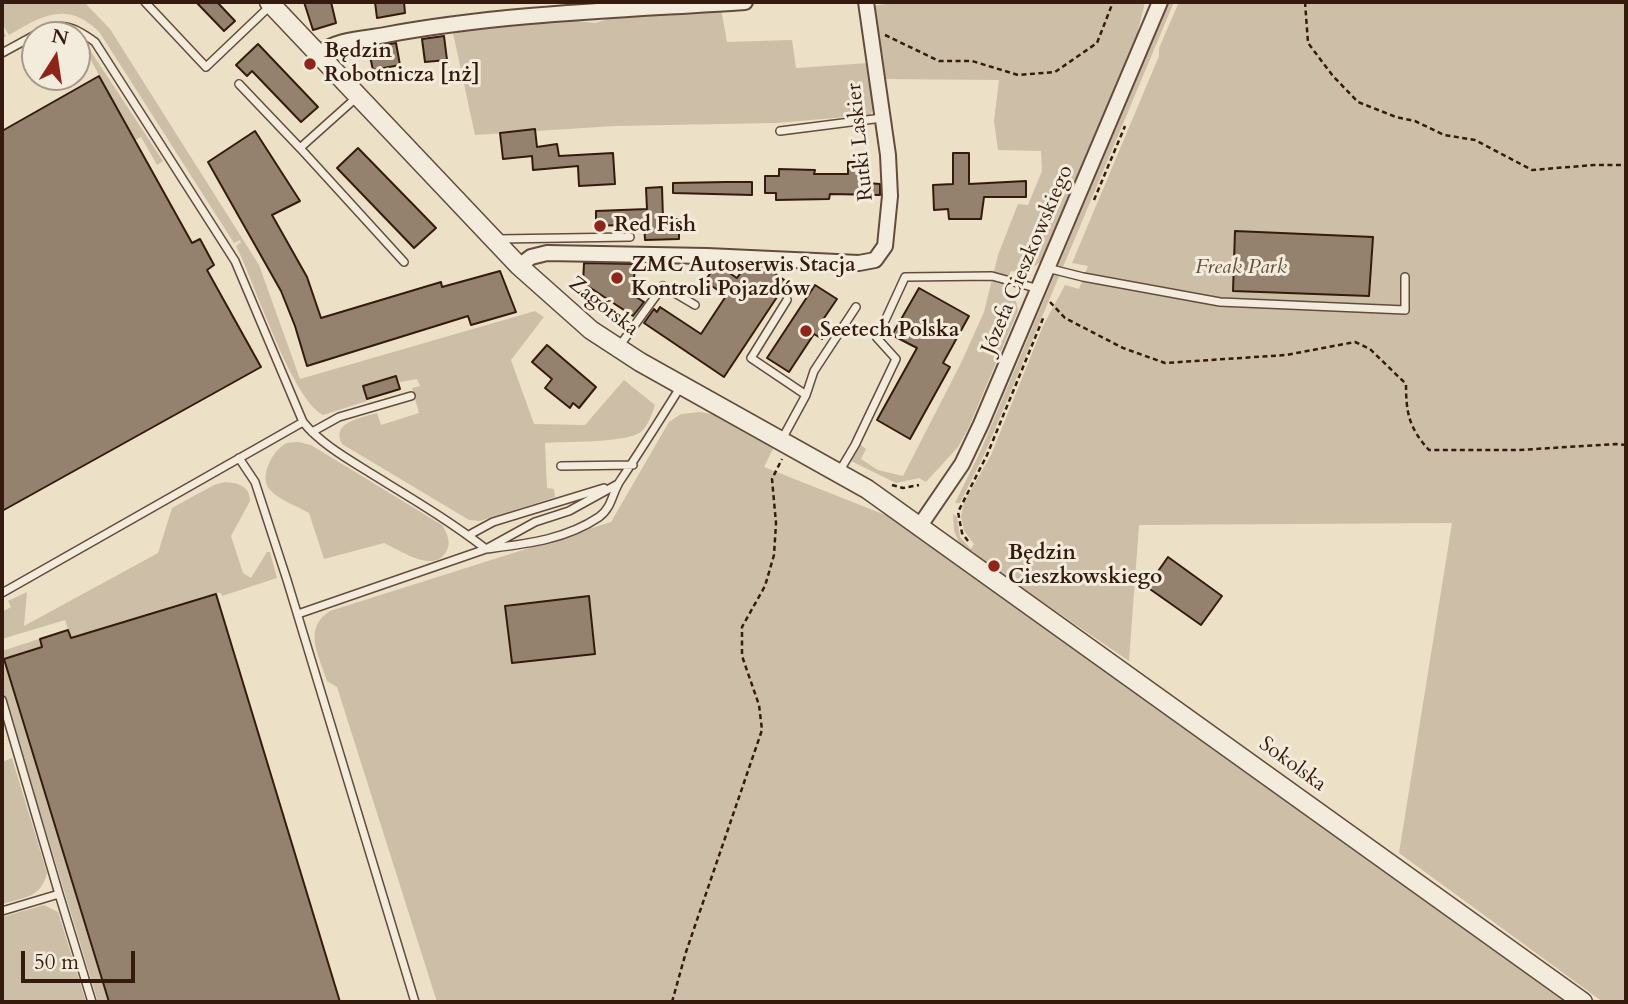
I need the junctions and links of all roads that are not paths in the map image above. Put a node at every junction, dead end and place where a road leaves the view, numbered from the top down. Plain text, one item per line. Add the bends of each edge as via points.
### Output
1 (145, 2) edge
2 (745, 2) edge
3 (866, 2) edge
4 (1160, 2) edge
5 (271, 3) edge
6 (91, 39) edge
7 (21, 43) edge
8 (2, 53) edge
9 (319, 54) junction
10 (240, 84) dead end
11 (358, 95) junction
12 (882, 118) junction
13 (780, 131) dead end
14 (300, 148) junction
15 (631, 237) dead end
16 (494, 239) junction
17 (404, 262) dead end
18 (519, 266) junction
19 (1047, 268) junction
20 (1405, 276) dead end
21 (1039, 289) junction
22 (787, 300) dead end
23 (695, 305) dead end
24 (856, 307) dead end
25 (617, 349) junction
26 (681, 386) junction
27 (806, 395) junction
28 (411, 396) dead end
29 (303, 422) junction
30 (312, 432) junction
31 (784, 444) junction
32 (239, 458) junction
33 (633, 464) junction
34 (561, 466) dead end
35 (839, 472) junction
36 (618, 484) junction
37 (919, 527) junction
38 (469, 535) junction
39 (486, 549) junction
40 (969, 561) joint
41 (2, 593) edge
42 (298, 614) junction
43 (2, 700) edge
44 (59, 894) junction
45 (2, 911) edge
46 (92, 1002) edge
47 (415, 1002) edge
48 (1583, 1002) edge

1 - 5 lane via 206,67
2 - 9 street via 496,18 336,44
3 - 12 street, Rutki Laskier
4 - 19 street, Józefa Cieszkowskiego
5 - 9 street, Zagórska
6 - 29 lane via 234,261
7 - 8 lane
9 - 11 street, Zagórska
10 - 14 lane
11 - 14 lane
11 - 16 street, Zagórska
12 - 13 lane
12 - 18 street, Rutki Laskier via 890,196 885,246 875,260 547,253
14 - 17 lane
15 - 16 lane
16 - 18 street, Zagórska
18 - 25 street, Zagórska
19 - 20 lane via 1220,302 1405,310
19 - 21 street, Józefa Cieszkowskiego
21 - 35 lane via 992,276 905,277 877,338 896,359
21 - 37 street, Józefa Cieszkowskiego via 962,464
22 - 27 lane via 751,358
23 - 25 lane via 663,286
24 - 27 lane via 814,371
25 - 26 street, Zagórska
26 - 31 street, Zagórska
26 - 33 lane
27 - 31 lane
28 - 30 lane via 339,417
29 - 30 lane
29 - 32 lane
30 - 38 lane
31 - 35 street, Zagórska
32 - 41 lane
32 - 42 lane via 255,482
33 - 34 lane
33 - 36 lane
35 - 37 street, Zagórska
36 - 38 lane via 493,522
36 - 39 lane
36 - 39 lane via 600,517 559,536
37 - 40 street, Zagórska
38 - 39 lane
39 - 42 lane
40 - 48 street, Sokolska
42 - 47 lane
43 - 44 lane
44 - 45 lane
44 - 46 lane

